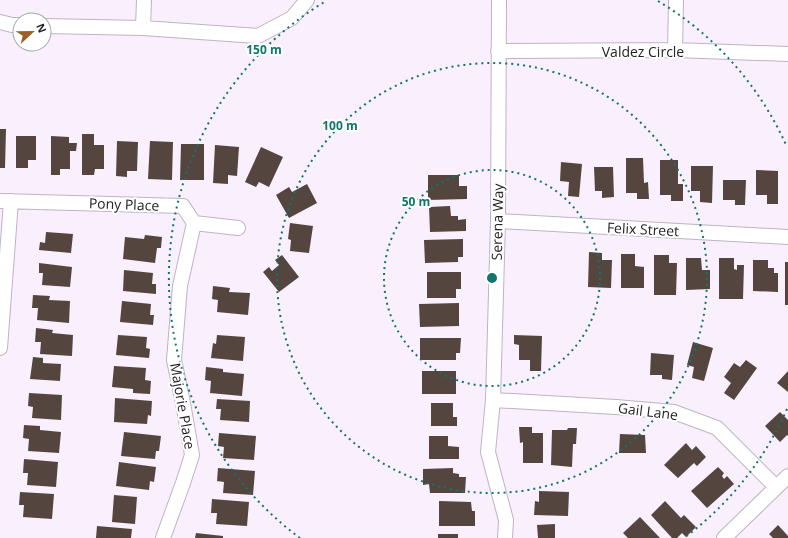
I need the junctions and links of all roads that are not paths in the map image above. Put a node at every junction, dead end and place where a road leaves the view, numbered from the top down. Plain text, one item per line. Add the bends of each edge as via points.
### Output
1 (144, 0) edge
2 (307, 0) edge
3 (498, 0) edge
4 (676, 0) edge
5 (0, 22) edge
6 (12, 25) edge
7 (52, 26) edge
8 (143, 28) junction
9 (674, 50) junction
10 (498, 51) junction
11 (788, 54) edge
12 (5, 201) edge
13 (498, 221) junction
14 (194, 223) junction
15 (238, 228) dead end
16 (788, 237) edge
17 (0, 348) edge
18 (493, 400) junction
19 (788, 476) edge
20 (776, 487) junction
21 (163, 538) edge
22 (505, 538) edge
23 (724, 538) edge

1 - 8 street
2 - 8 street via 292,18 258,36
3 - 10 street, Serena Way
4 - 9 street
5 - 6 street
7 - 8 street
9 - 10 street, Valdez Circle
9 - 11 street, Valdez Circle
10 - 13 street, Serena Way
12 - 14 street, Pony Place via 183,206
12 - 17 street
13 - 16 street, Felix Street
13 - 18 street, Serena Way
14 - 15 street
14 - 21 street, Majorie Place via 180,286 174,360 192,455
18 - 20 street, Gail Lane via 616,406 674,412 717,428
18 - 22 street, Serena Way via 488,452 506,520
19 - 20 street
20 - 23 street

